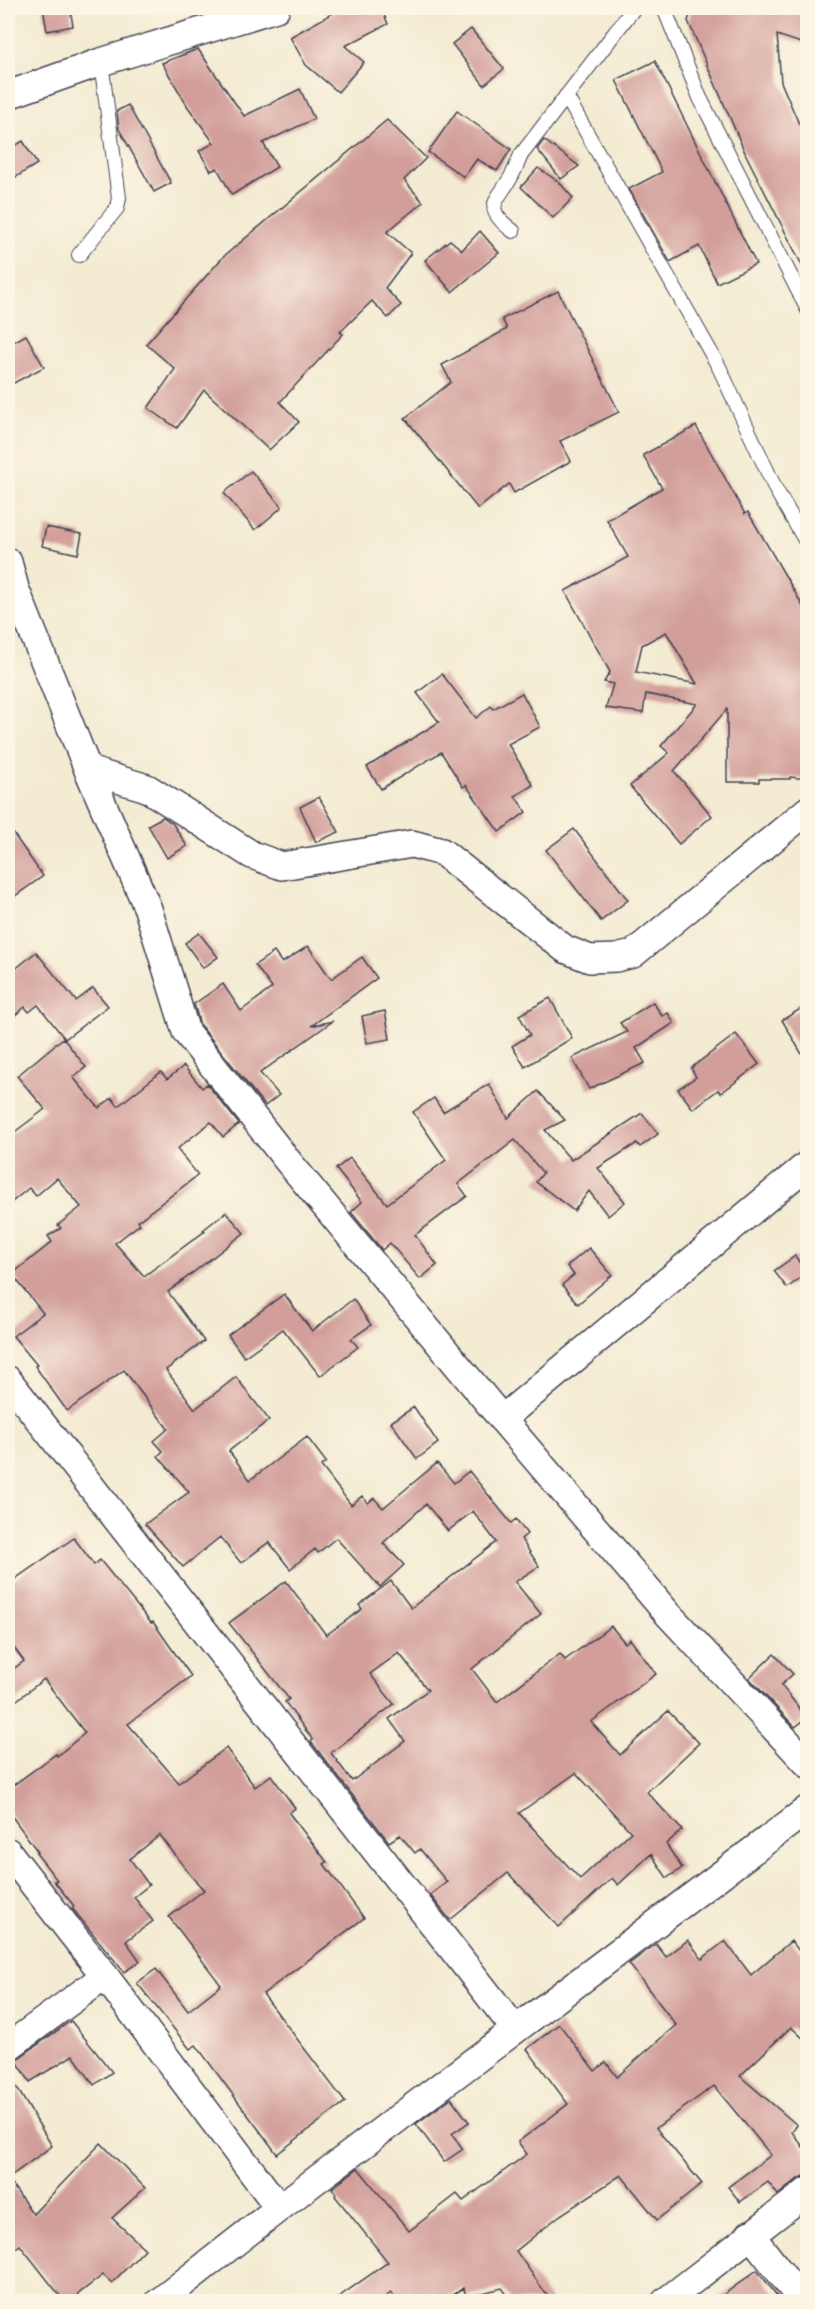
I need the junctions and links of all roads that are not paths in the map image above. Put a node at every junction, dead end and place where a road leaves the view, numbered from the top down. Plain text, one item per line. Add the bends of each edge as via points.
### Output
1 (276, 8) edge
2 (634, 8) edge
3 (664, 8) edge
4 (101, 62) junction
5 (8, 95) edge
6 (566, 96) junction
7 (513, 231) dead end
8 (79, 255) dead end
9 (807, 310) edge
10 (807, 545) edge
11 (8, 562) edge
12 (88, 770) junction
13 (807, 810) edge
14 (807, 1164) edge
15 (8, 1380) edge
16 (502, 1419) junction
17 (807, 1764) edge
18 (807, 1809) edge
19 (8, 1852) edge
20 (105, 1976) junction
21 (515, 2029) junction
22 (8, 2048) edge
23 (807, 2191) edge
24 (279, 2208) junction
25 (750, 2234) junction
26 (159, 2301) edge
27 (665, 2301) edge
28 (803, 2301) edge

1 - 4 street
2 - 6 lane
3 - 9 lane via 700,98
4 - 5 street
4 - 8 lane via 119,198 117,208
6 - 7 lane via 521,154 496,197 498,220
6 - 10 lane via 719,367 776,490
11 - 12 street
12 - 13 street via 147,788 252,855 282,866 412,844 442,852 565,949 590,959 633,954
12 - 16 street via 148,909 186,1032
14 - 16 street
15 - 21 street
16 - 17 street via 668,1614
18 - 21 street
19 - 20 street
20 - 22 street
20 - 24 street
21 - 24 street
23 - 25 street
24 - 26 street
25 - 27 street
25 - 28 street

